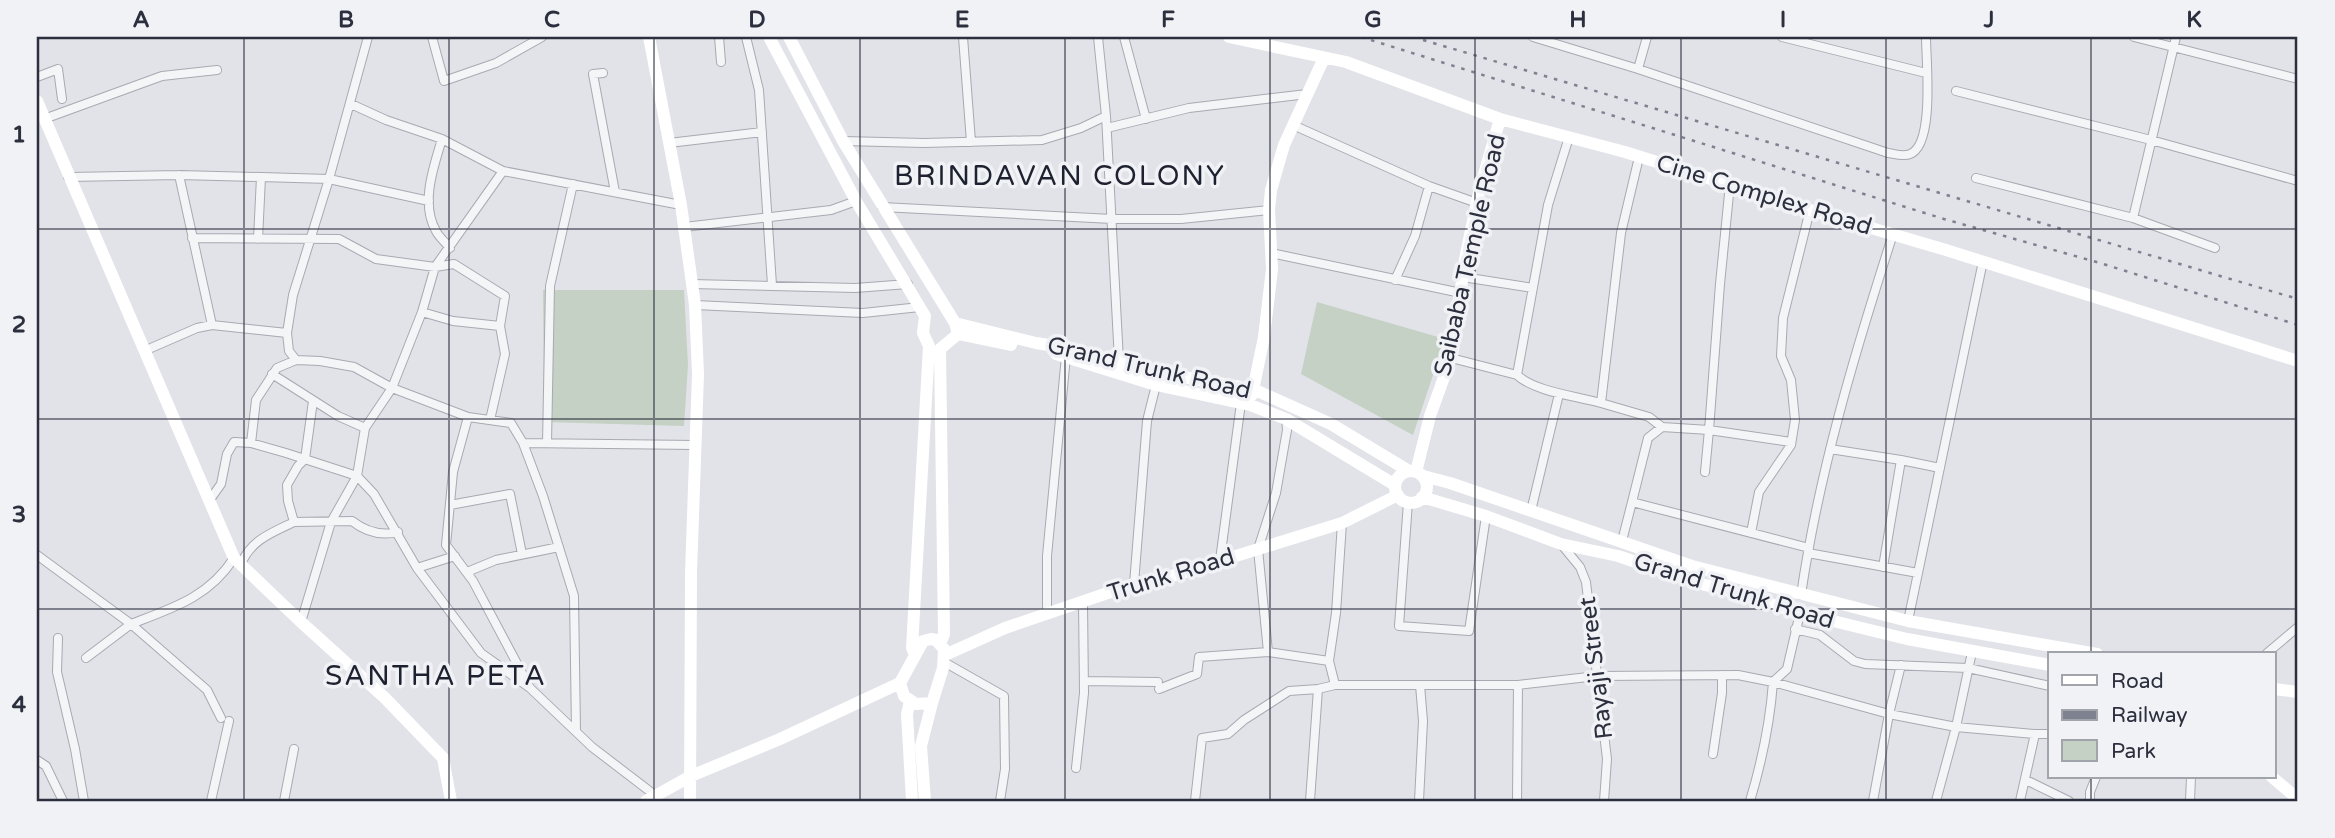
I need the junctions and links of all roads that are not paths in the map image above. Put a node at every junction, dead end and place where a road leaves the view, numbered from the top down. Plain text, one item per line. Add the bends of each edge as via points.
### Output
1 (368, 37) edge
2 (432, 37) edge
3 (541, 37) edge
4 (649, 37) edge
5 (719, 37) edge
6 (746, 37) edge
7 (789, 37) edge
8 (963, 37) edge
9 (1098, 37) edge
10 (1124, 37) edge
11 (1229, 37) edge
12 (1535, 37) edge
13 (1647, 37) edge
14 (1782, 37) edge
15 (1926, 37) edge
16 (2134, 37) edge
17 (2176, 37) edge
18 (774, 38) edge
19 (2174, 47) junction
20 (1324, 58) junction
21 (721, 62) dead end
22 (217, 69) dead end
23 (1638, 69) junction
24 (603, 73) dead end
25 (1926, 73) junction
26 (37, 77) edge
27 (2298, 79) edge
28 (1956, 91) dead end
29 (1307, 94) junction
30 (62, 99) dead end
31 (37, 101) edge
32 (351, 104) junction
33 (1106, 116) junction
34 (44, 119) junction
35 (1146, 119) junction
36 (1500, 119) junction
37 (1293, 125) junction
38 (1107, 128) junction
39 (762, 132) junction
40 (1569, 137) junction
41 (442, 139) junction
42 (2151, 140) junction
43 (843, 141) junction
44 (971, 142) junction
45 (669, 143) junction
46 (1639, 157) junction
47 (503, 171) junction
48 (179, 174) junction
49 (68, 177) junction
50 (261, 177) junction
51 (1976, 178) dead end
52 (329, 179) junction
53 (2298, 181) edge
54 (573, 184) junction
55 (1730, 184) junction
56 (1429, 186) junction
57 (615, 192) junction
58 (429, 201) junction
59 (856, 201) junction
60 (1477, 203) junction
61 (681, 205) junction
62 (882, 207) junction
63 (1810, 210) junction
64 (1269, 211) junction
65 (768, 217) junction
66 (2133, 218) junction
67 (1112, 219) junction
68 (684, 227) junction
69 (1893, 234) junction
70 (192, 238) junction
71 (258, 239) junction
72 (312, 239) junction
73 (450, 248) junction
74 (2215, 248) dead end
75 (1271, 253) junction
76 (1983, 261) junction
77 (435, 267) junction
78 (1463, 276) junction
79 (1395, 280) junction
80 (692, 284) junction
81 (908, 284) junction
82 (772, 285) junction
83 (1533, 288) junction
84 (1461, 293) junction
85 (695, 305) junction
86 (422, 312) junction
87 (922, 312) junction
88 (954, 324) junction
89 (212, 325) junction
90 (499, 326) junction
91 (287, 333) junction
92 (935, 348) junction
93 (144, 351) junction
94 (1066, 356) junction
95 (1451, 358) junction
96 (296, 360) junction
97 (1119, 361) junction
98 (2298, 361) edge
99 (272, 374) junction
100 (1517, 375) junction
101 (1156, 385) junction
102 (392, 388) junction
103 (1253, 389) junction
104 (1559, 394) junction
105 (313, 401) junction
106 (1601, 403) junction
107 (1246, 404) junction
108 (468, 417) junction
109 (1286, 419) junction
110 (490, 420) junction
111 (1662, 427) junction
112 (365, 428) junction
113 (1709, 430) junction
114 (1791, 442) junction
115 (251, 443) junction
116 (523, 443) junction
117 (547, 443) junction
118 (695, 445) junction
119 (1830, 449) junction
120 (305, 459) junction
121 (1901, 460) junction
122 (1940, 468) junction
123 (1705, 472) dead end
124 (1416, 473) junction
125 (356, 476) junction
126 (1400, 494) junction
127 (1422, 497) junction
128 (209, 501) junction
129 (1632, 502) junction
130 (450, 505) junction
131 (1531, 511) junction
132 (1486, 516) junction
133 (294, 522) junction
134 (331, 522) junction
135 (1342, 523) junction
136 (398, 532) junction
137 (1751, 533) junction
138 (1622, 541) junction
139 (1561, 544) junction
140 (559, 547) junction
141 (1258, 549) junction
142 (1809, 551) junction
143 (522, 554) junction
144 (37, 555) edge
145 (455, 556) junction
146 (238, 561) junction
147 (1220, 561) junction
148 (1883, 567) junction
149 (417, 568) junction
150 (467, 572) junction
151 (1918, 573) junction
152 (1134, 584) junction
153 (1801, 595) junction
154 (1083, 602) junction
155 (1047, 613) junction
156 (1800, 613) junction
157 (1908, 621) junction
158 (301, 622) junction
159 (131, 624) junction
160 (2298, 627) edge
161 (1795, 629) junction
162 (58, 638) dead end
163 (1268, 652) junction
164 (1972, 652) junction
165 (2086, 652) edge
166 (2268, 652) edge
167 (943, 654) junction
168 (915, 655) junction
169 (86, 658) dead end
170 (1329, 661) junction
171 (1901, 665) junction
172 (2048, 665) edge
173 (1968, 668) junction
174 (1722, 675) junction
175 (1597, 676) junction
176 (1084, 681) junction
177 (1773, 682) junction
178 (900, 683) junction
179 (1335, 685) junction
180 (1420, 685) junction
181 (1518, 685) junction
182 (2048, 686) edge
183 (530, 688) junction
184 (1318, 689) junction
185 (2276, 689) edge
186 (2298, 692) edge
187 (910, 701) junction
188 (933, 703) junction
189 (1889, 714) junction
190 (1956, 727) junction
191 (576, 731) junction
192 (2035, 734) junction
193 (2048, 734) edge
194 (294, 750) dead end
195 (1713, 754) dead end
196 (37, 760) edge
197 (1076, 768) dead end
198 (691, 776) junction
199 (2096, 778) edge
200 (2191, 778) edge
201 (2273, 778) edge
202 (2026, 779) junction
203 (651, 799) edge
204 (2298, 799) edge
205 (63, 801) edge
206 (84, 801) edge
207 (211, 801) edge
208 (284, 801) edge
209 (451, 801) edge
210 (690, 801) edge
211 (912, 801) edge
212 (925, 801) edge
213 (1000, 801) edge
214 (1195, 801) edge
215 (1310, 801) edge
216 (1419, 801) edge
217 (1517, 801) edge
218 (1604, 801) edge
219 (1750, 801) edge
220 (1873, 801) edge
221 (1936, 801) edge
222 (2020, 801) edge
223 (2070, 801) edge
224 (2091, 801) edge
225 (2190, 801) edge

1 - 32 street
2 - 3 street via 444,80 496,63
4 - 45 main road
5 - 21 street
6 - 39 street via 759,90
7 - 43 main road
8 - 44 street
9 - 33 street
10 - 35 street
11 - 20 main road, Cine Complex Road
12 - 23 street
13 - 23 street
14 - 25 street
15 - 25 street
16 - 19 street
17 - 19 street
18 - 59 main road
19 - 27 street
19 - 42 street
20 - 29 main road
20 - 36 main road, Cine Complex Road via 1407,82
22 - 34 street via 162,76
23 - 25 street via 1908,156 1918,149 1925,132
24 - 57 street via 593,74
26 - 30 street via 58,68
28 - 42 street
29 - 35 street via 1189,108
29 - 37 main road
31 - 34 main road
32 - 41 street
32 - 52 street
33 - 38 street
33 - 44 street via 1042,140
34 - 49 main road
35 - 38 street
36 - 40 main road, Cine Complex Road
36 - 60 main road, Saibaba Temple Road
37 - 56 street
37 - 64 main road via 1271,190
38 - 67 street
39 - 45 street
39 - 65 street
40 - 46 main road, Cine Complex Road
40 - 83 street via 1548,205
41 - 47 street
41 - 58 street
42 - 53 street
42 - 66 street
43 - 44 street
43 - 62 main road
45 - 61 main road
46 - 55 main road, Cine Complex Road
46 - 106 street via 1621,233
47 - 54 street
47 - 73 street
48 - 49 street
48 - 50 street
48 - 70 street
49 - 93 main road
50 - 52 street
50 - 71 street
51 - 66 street
52 - 58 street
52 - 72 street
54 - 57 street
54 - 117 street via 550,286
55 - 63 main road, Cine Complex Road
55 - 113 street
56 - 60 street
56 - 79 street via 1415,236
57 - 61 street
58 - 73 street via 436,232
59 - 65 street via 831,210
59 - 81 main road
60 - 78 main road, Saibaba Temple Road
61 - 68 main road
62 - 67 street
62 - 88 main road
63 - 69 main road, Cine Complex Road
63 - 114 street via 1783,318 1781,356 1791,380 1795,421
64 - 67 street via 1181,219
64 - 75 main road
65 - 68 street
65 - 82 street
66 - 74 street
67 - 97 street
68 - 80 main road
69 - 76 main road, Cine Complex Road
69 - 119 street
70 - 71 street
70 - 89 street
71 - 72 street
72 - 77 street via 339,239 376,259
72 - 91 street via 293,295
73 - 77 street
75 - 79 street
75 - 103 main road via 1264,337
76 - 98 main road, Cine Complex Road
76 - 122 street
77 - 86 street
77 - 90 street via 454,264 505,296
78 - 83 street
78 - 84 main road, Saibaba Temple Road
79 - 84 street
80 - 82 street
80 - 85 main road
81 - 82 street via 855,288
81 - 87 main road
83 - 100 street
84 - 95 main road, Saibaba Temple Road
85 - 87 street
85 - 118 main road
86 - 90 street
86 - 102 street
87 - 88 main road via 936,313
87 - 92 main road via 923,333
88 - 92 main road
88 - 94 main road
88 - 97 main road, Grand Trunk Road
89 - 91 street
89 - 93 street
90 - 110 street via 505,354
91 - 96 street via 289,351
92 - 167 main road
92 - 168 main road
93 - 128 main road
94 - 101 main road
94 - 155 street via 1047,556
95 - 100 street
95 - 124 main road, Saibaba Temple Road
96 - 99 street
96 - 102 street via 354,367
97 - 103 main road, Grand Trunk Road via 1159,373
99 - 105 street
99 - 115 street via 256,400
100 - 104 street
101 - 107 main road
101 - 152 street via 1147,421
102 - 108 street
102 - 112 street
103 - 107 main road
103 - 124 main road, Grand Trunk Road via 1331,424
104 - 106 street
104 - 131 street
105 - 112 street
105 - 120 street
106 - 111 street via 1649,417
107 - 109 main road
107 - 147 street
108 - 110 street
108 - 130 street via 453,472
109 - 126 main road
109 - 141 street via 1276,493
110 - 116 street via 511,423
111 - 113 street
111 - 129 street via 1648,438
112 - 125 street
113 - 114 street
113 - 123 street
114 - 137 street via 1759,492
115 - 120 street
115 - 128 street via 234,442
116 - 117 street
116 - 140 street
117 - 118 street
118 - 198 main road
119 - 121 street
119 - 142 street
120 - 125 street
120 - 133 street via 287,485
121 - 122 street
121 - 148 street
122 - 151 street
124 - 126 main road via 1400,475
124 - 127 main road via 1427,485
124 - 131 main road, Grand Trunk Road
125 - 134 street
125 - 136 street via 374,494
126 - 127 main road via 1416,502
126 - 132 street via 1399,626 1469,631
126 - 135 main road, Trunk Road
127 - 132 main road, Grand Trunk Road
128 - 146 main road
129 - 137 street
129 - 138 street
130 - 143 street via 510,494
130 - 145 street via 446,545
131 - 138 main road, Grand Trunk Road
132 - 139 main road, Grand Trunk Road
133 - 134 street
133 - 146 street via 269,534
134 - 136 street via 352,520 363,530 387,535
134 - 158 street
135 - 141 main road, Trunk Road
135 - 170 street
136 - 149 street
137 - 142 street
138 - 153 main road, Grand Trunk Road via 1692,566
139 - 156 main road, Grand Trunk Road via 1618,556
139 - 175 street, Rayaji Street via 1586,582
140 - 143 street
140 - 191 street via 574,596
141 - 147 main road, Trunk Road
141 - 163 street
142 - 148 street
142 - 153 street
143 - 150 street
144 - 159 street
145 - 149 street
145 - 150 street
146 - 158 main road
146 - 159 street via 207,590
147 - 152 main road, Trunk Road
148 - 151 street
149 - 183 street via 481,653
150 - 183 street
151 - 157 street
152 - 154 main road, Trunk Road
153 - 157 main road, Grand Trunk Road
154 - 155 main road, Trunk Road
154 - 176 street
155 - 167 main road, Trunk Road
156 - 161 street
156 - 164 main road, Grand Trunk Road
157 - 165 main road, Grand Trunk Road
158 - 209 main road via 443,758
159 - 169 street
159 - 207 street via 207,690 225,719
160 - 166 street
161 - 171 street via 1820,635 1854,661
161 - 177 street via 1787,669
162 - 206 street via 57,672
163 - 170 street
163 - 176 street via 1199,657 1197,674 1158,685
164 - 172 main road, Grand Trunk Road
164 - 173 street
167 - 168 main road, Trunk Road via 936,640 926,640
167 - 188 main road
167 - 213 street via 1004,696 1005,769
168 - 178 main road
170 - 179 street
171 - 173 street
171 - 189 street
173 - 182 street
173 - 190 street
174 - 175 street
174 - 177 street
174 - 195 street
175 - 181 street
175 - 218 street, Rayaji Street via 1607,759
176 - 197 street
177 - 189 street
177 - 219 street via 1765,751
178 - 187 main road
178 - 198 main road
179 - 180 street
179 - 184 street
180 - 181 street
180 - 216 street
181 - 217 street
183 - 191 street
184 - 214 street via 1289,691 1228,734 1202,738
184 - 215 street
185 - 186 main road
187 - 188 main road
187 - 211 main road
188 - 212 main road via 922,746
189 - 190 street
189 - 220 street
190 - 192 street
190 - 221 street
191 - 203 street
192 - 193 street
192 - 202 street
194 - 208 street
196 - 205 street via 46,766
198 - 203 main road
198 - 210 main road
199 - 224 street
200 - 225 street
201 - 204 main road
202 - 222 street
202 - 223 street

